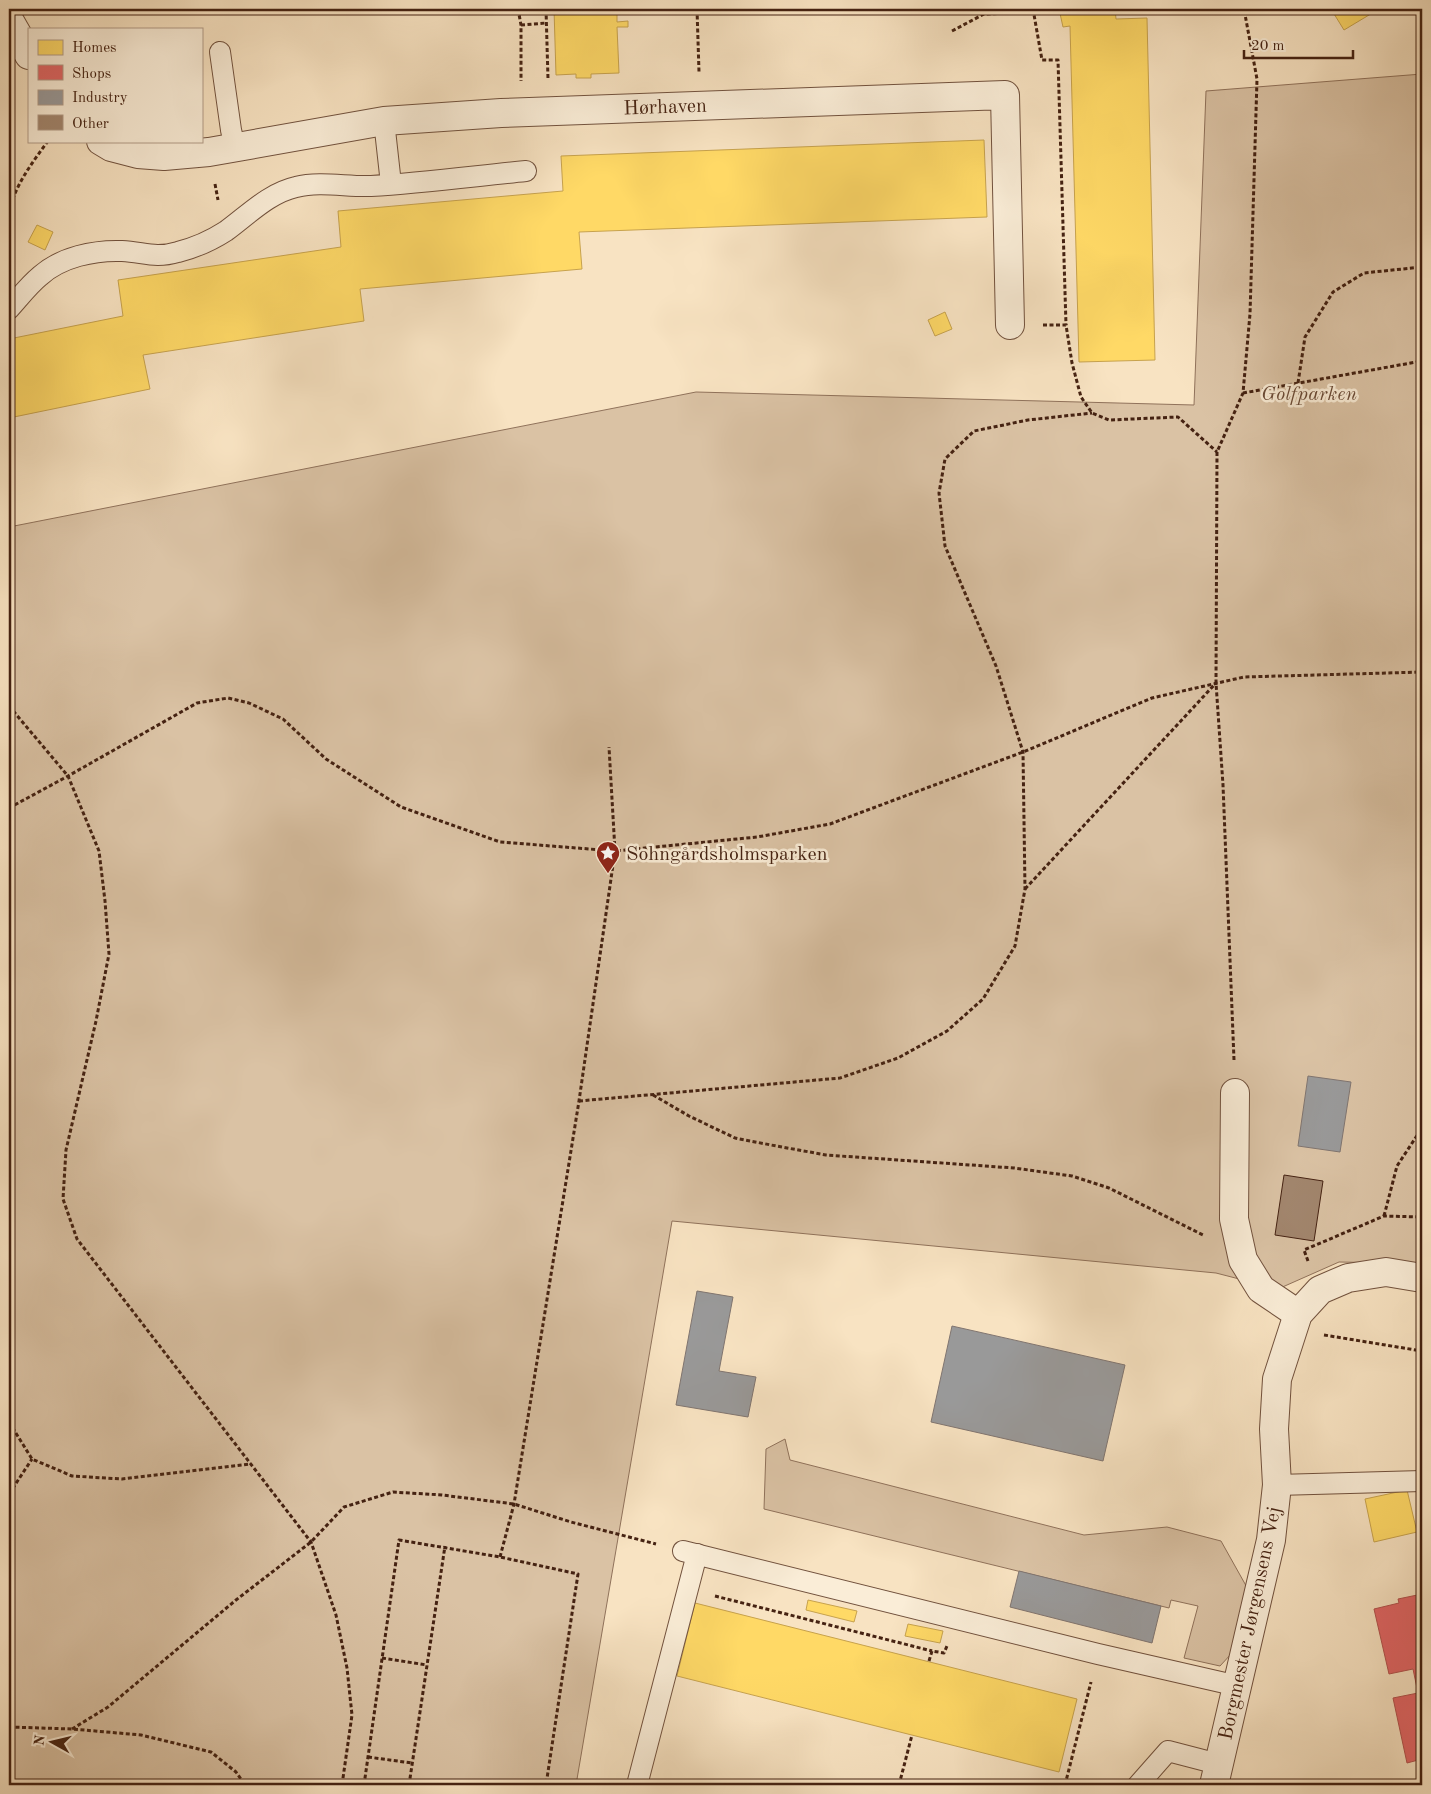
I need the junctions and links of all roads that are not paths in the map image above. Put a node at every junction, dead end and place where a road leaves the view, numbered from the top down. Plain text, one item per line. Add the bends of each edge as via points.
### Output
1 (9, 20) edge
2 (220, 52) dead end
3 (28, 53) edge
4 (384, 121) junction
5 (103, 142) edge
6 (222, 150) junction
7 (526, 171) dead end
8 (392, 184) junction
9 (9, 309) edge
10 (1010, 325) road end
11 (1235, 1093) road end
12 (1422, 1278) edge
13 (1296, 1322) junction
14 (1422, 1481) edge
15 (1277, 1485) junction
16 (1238, 1686) junction
17 (1216, 1775) edge
18 (637, 1785) edge
19 (1138, 1785) edge

1 - 3 street
2 - 6 lane
4 - 6 street, Hørhaven
4 - 8 lane
4 - 10 street, Hørhaven via 522,112 1005,95
5 - 6 street, Hørhaven via 138,154 164,156
7 - 8 lane
8 - 9 lane via 296,187 274,195 224,232 185,250 154,256 122,251 80,256 59,263 40,275
11 - 13 street via 1234,1219 1243,1260 1261,1289
12 - 13 street, Borgmester Jørgensens Vej via 1386,1272 1348,1278 1320,1290
13 - 15 street, Borgmester Jørgensens Vej via 1277,1379 1274,1429
14 - 15 lane
15 - 16 street, Borgmester Jørgensens Vej via 1271,1540
16 - 17 street, Borgmester Jørgensens Vej
16 - 18 lane via 690,1552 687,1590
17 - 19 lane via 1168,1752

